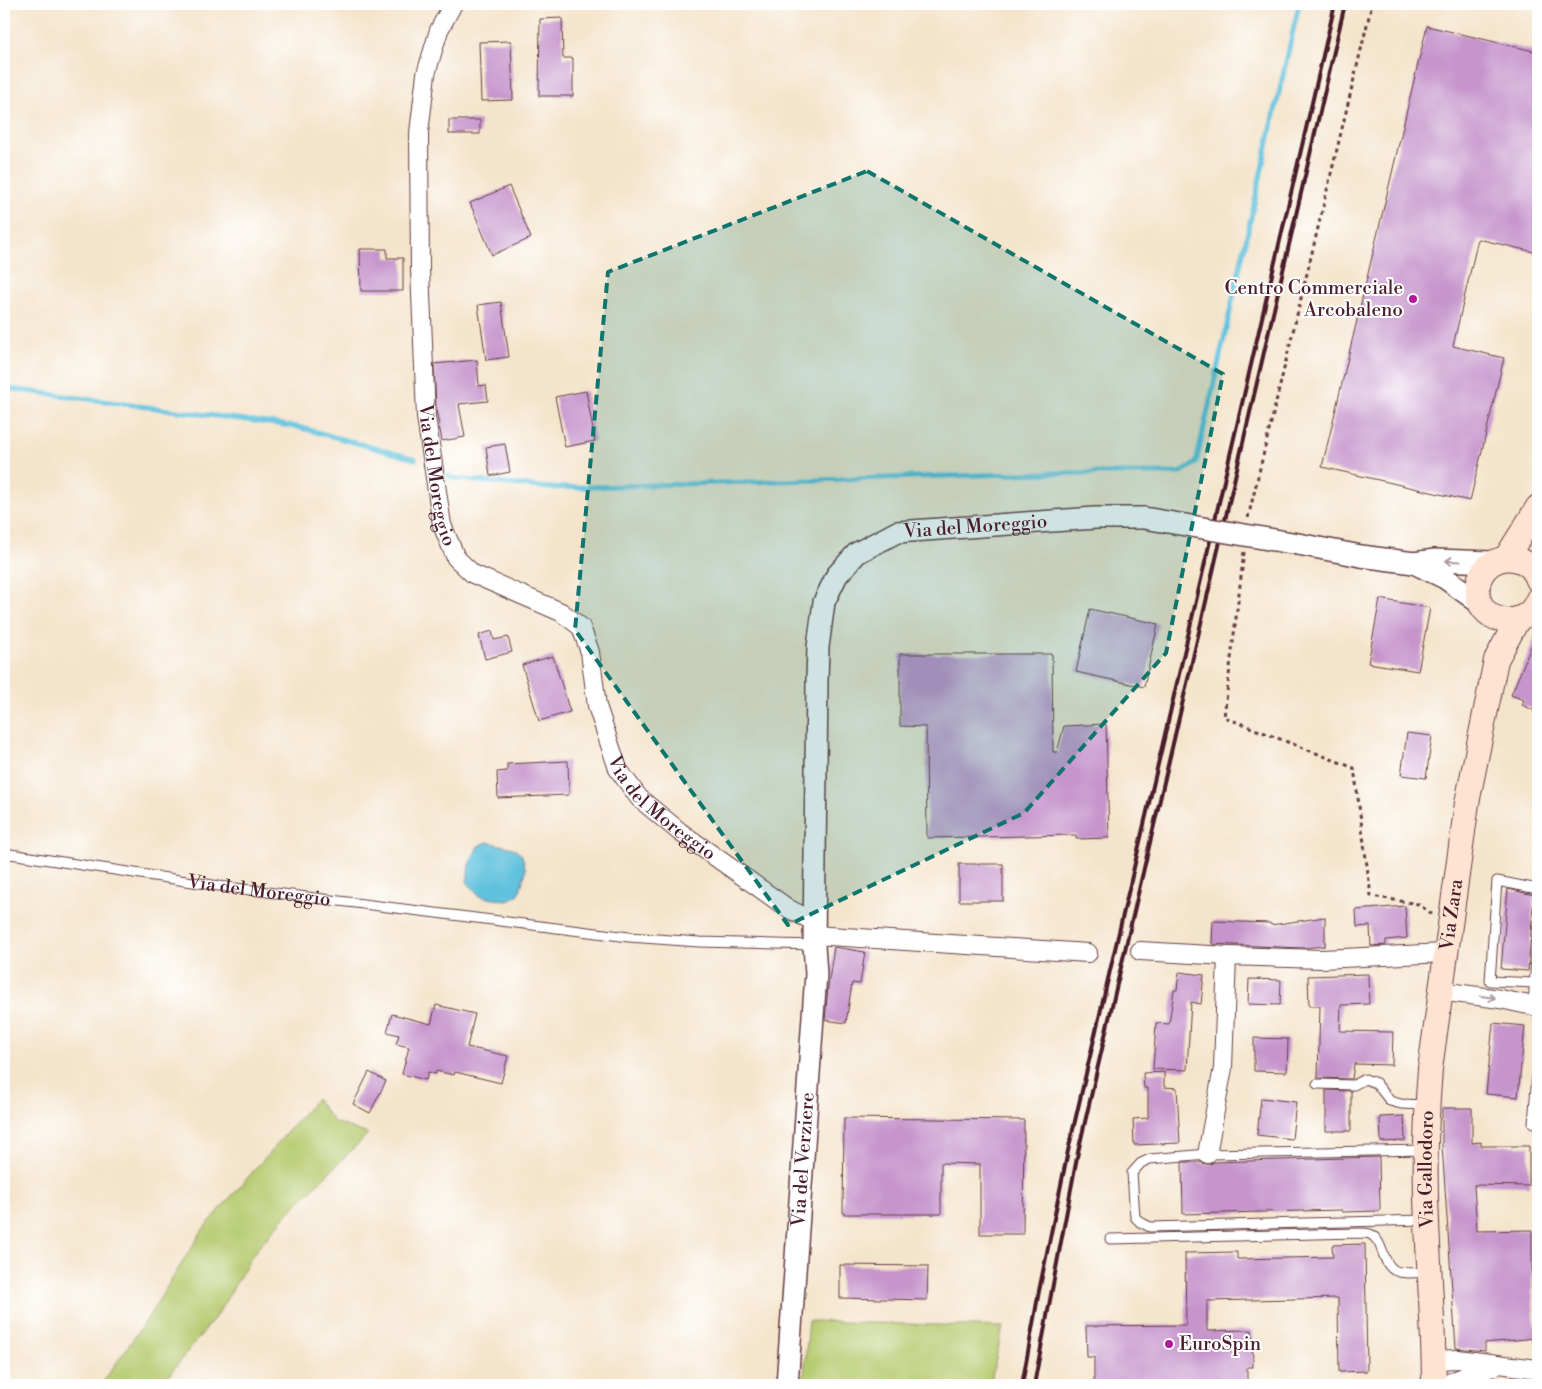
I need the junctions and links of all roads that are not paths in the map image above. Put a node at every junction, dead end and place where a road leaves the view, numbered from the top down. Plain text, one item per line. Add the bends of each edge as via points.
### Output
1 (453, 4) edge
2 (1538, 507) edge
3 (1499, 560) junction
4 (1414, 563) junction
5 (1534, 597) edge
6 (1485, 610) junction
7 (1496, 660) junction
8 (4, 853) edge
9 (1538, 889) edge
10 (1538, 924) edge
11 (814, 934) junction
12 (1140, 951) dead end
13 (1088, 953) dead end
14 (1446, 953) junction
15 (1227, 956) junction
16 (1534, 983) junction
17 (1440, 991) junction
18 (1536, 1006) edge
19 (1538, 1062) edge
20 (1317, 1084) dead end
21 (1427, 1105) junction
22 (1533, 1123) dead end
23 (1426, 1150) junction
24 (1207, 1154) junction
25 (1426, 1220) junction
26 (1110, 1239) dead end
27 (1430, 1272) junction
28 (1434, 1360) junction
29 (1501, 1364) junction
30 (1538, 1369) edge
31 (787, 1385) edge
32 (1434, 1385) edge
33 (1447, 1385) edge

1 - 11 street, Via del Moreggio via 439,30 426,74 419,133 426,417 442,524 452,550 473,574 561,612 581,627 590,652 597,706 618,769 639,798 687,837 789,908
2 - 3 main road
3 -> 4 street, Via del Moreggio
3 - 5 main road via 1518,560 1529,566
3 - 6 main road via 1486,568 1478,582 1478,597
4 - 6 street, Via del Moreggio via 1445,578
4 - 11 street, Via del Moreggio, bridge via 1144,518 1095,518 897,532 857,553 837,575 824,602 818,647
5 - 6 main road via 1503,621
5 - 7 main road, Via Zara
6 - 7 main road, Via Zara
7 - 14 main road, Via Zara via 1468,803
8 - 11 lane, Via del Moreggio via 219,886 629,937 699,942
9 - 16 lane via 1497,881 1490,981
10 - 16 lane
11 - 13 street, Via del Moreggio
11 - 31 street, Via del Verziere via 816,974
12 - 15 street, Via Zara
14 - 15 street, Via Zara via 1322,959
14 - 17 main road, Via Gallodoro
15 - 24 street via 1223,1068
16 - 18 lane
17 -> 18 street
17 - 21 main road, Via Gallodoro
19 - 22 lane
20 - 21 lane via 1354,1085 1365,1079 1376,1083 1390,1100
21 - 23 main road, Via Gallodoro
23 - 24 lane
23 - 25 main road, Via Gallodoro
24 - 25 lane via 1150,1159 1141,1163 1132,1173 1135,1217 1150,1227
25 - 27 main road, Via Gallodoro
26 - 27 lane via 1369,1234 1393,1269
27 - 28 main road, Via Gallodoro
28 - 29 street
28 - 32 main road, Via Gallodoro
29 - 30 street
29 - 33 street

